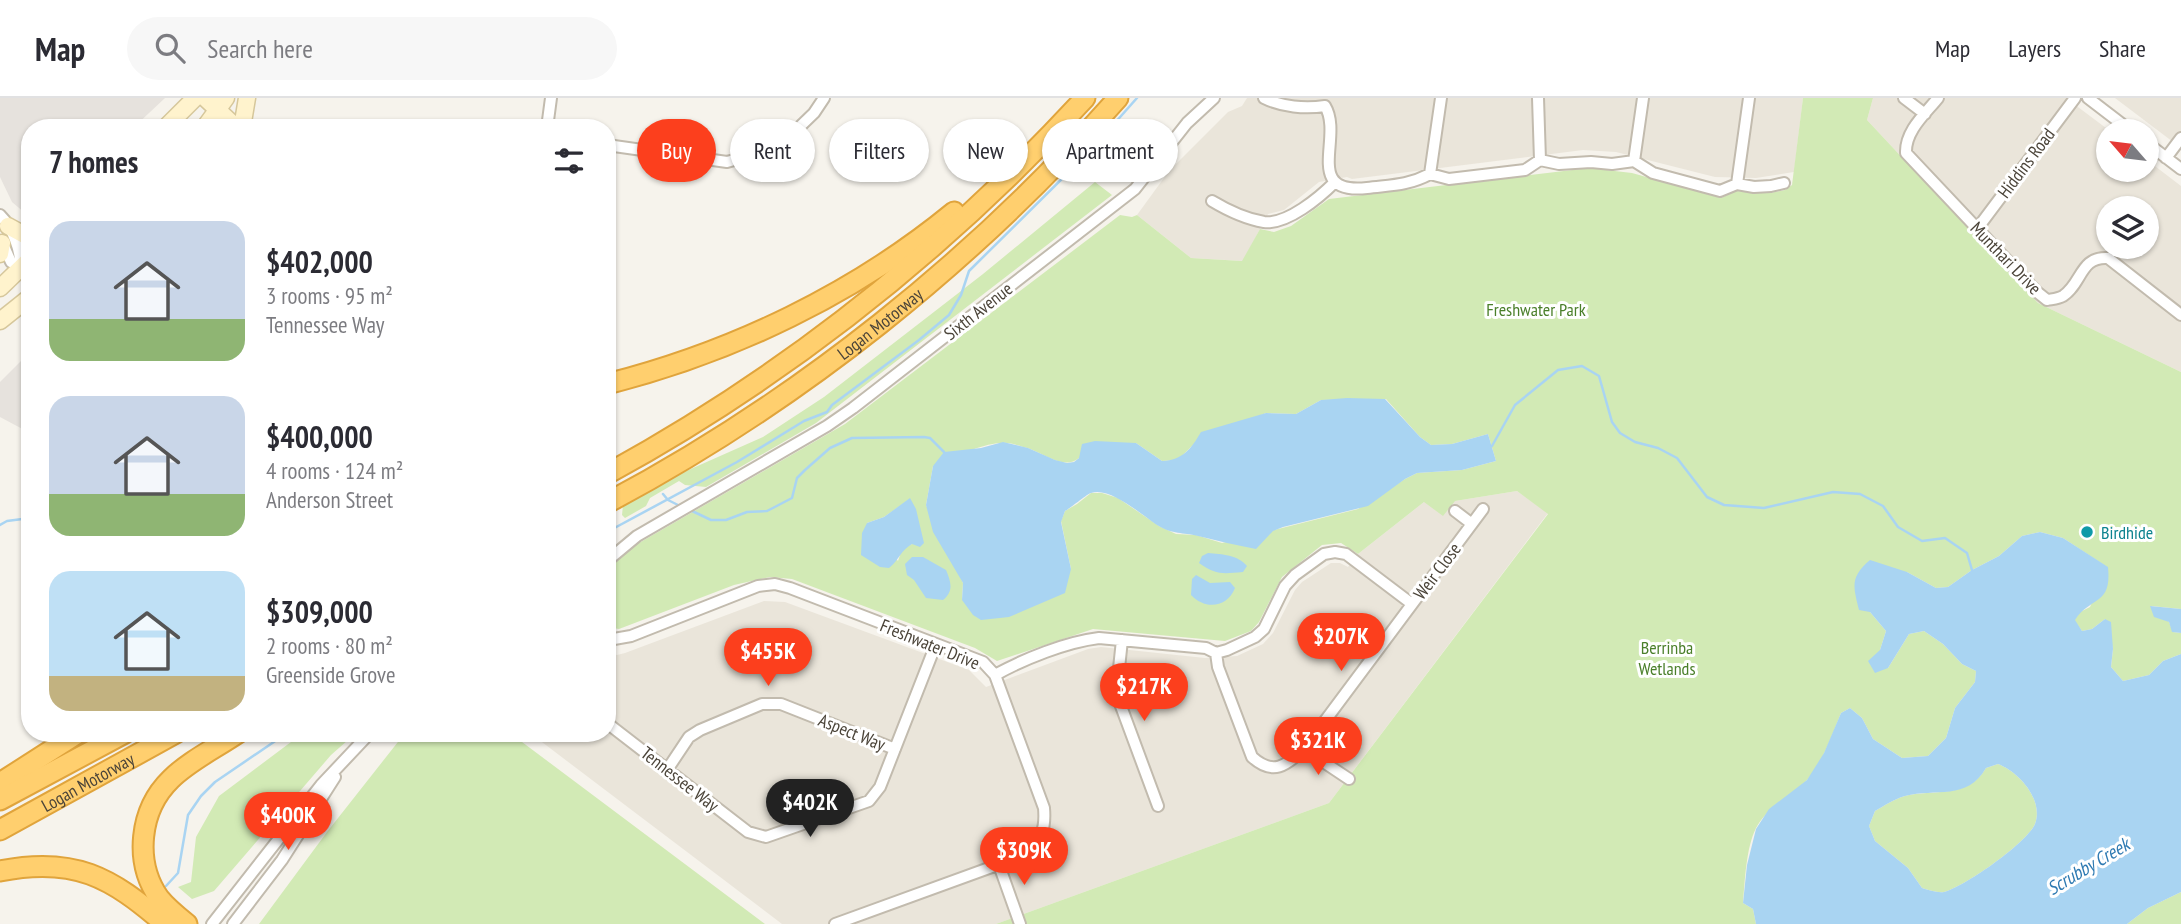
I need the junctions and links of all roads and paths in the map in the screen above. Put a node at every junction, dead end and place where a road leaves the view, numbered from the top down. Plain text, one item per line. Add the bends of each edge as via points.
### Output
1 (247, 98) edge
2 (551, 98) edge
3 (824, 98) edge
4 (1082, 98) edge
5 (1118, 98) edge
6 (1214, 98) edge
7 (1264, 98) edge
8 (1441, 98) edge
9 (1538, 98) edge
10 (1643, 98) edge
11 (1749, 98) edge
12 (1904, 98) edge
13 (1938, 98) edge
14 (2075, 98) edge
15 (2088, 98) edge
16 (197, 100) edge
17 (1327, 102) edge
18 (1925, 114) junction
19 (215, 117) edge
20 (175, 119) edge
21 (241, 119) edge
22 (548, 119) edge
23 (2115, 119) edge
24 (2181, 138) edge
25 (616, 146) edge
26 (2160, 154) edge
27 (2166, 158) junction
28 (1540, 160) junction
29 (1634, 161) junction
30 (2181, 169) edge
31 (1430, 174) junction
32 (1335, 182) junction
33 (1784, 183) dead end
34 (1737, 184) junction
35 (1212, 201) dead end
36 (1977, 229) junction
37 (2, 235) edge
38 (21, 237) edge
39 (21, 254) edge
40 (21, 266) edge
41 (21, 272) edge
42 (0, 288) edge
43 (21, 304) edge
44 (2181, 315) edge
45 (0, 321) edge
46 (616, 382) edge
47 (616, 469) edge
48 (616, 498) edge
49 (1483, 509) dead end
50 (1455, 511) dead end
51 (1472, 524) junction
52 (616, 554) edge
53 (1412, 604) junction
54 (616, 639) edge
55 (1122, 640) junction
56 (936, 644) junction
57 (1216, 653) junction
58 (995, 675) junction
59 (616, 730) edge
60 (64, 742) edge
61 (108, 742) edge
62 (160, 742) edge
63 (225, 742) edge
64 (362, 742) edge
65 (895, 749) junction
66 (1304, 749) junction
67 (344, 762) junction
68 (667, 769) junction
69 (1349, 779) dead end
70 (0, 783) edge
71 (0, 800) edge
72 (1158, 806) dead end
73 (0, 830) edge
74 (999, 864) junction
75 (0, 871) edge
76 (162, 922) edge
77 (1019, 922) edge
78 (187, 924) edge
79 (212, 924) edge
80 (233, 924) edge
81 (835, 924) edge

1 - 21 main road
2 - 22 street
3 - 25 street via 786,140 727,162
4 - 46 highway via 1064,109 951,214 864,276 791,317 726,345
4 - 47 highway, Logan Motorway via 999,187 881,291 792,359
5 - 48 highway, Logan Motorway via 1008,212 880,323 785,395
6 - 52 street, Sixth Avenue via 1119,202 836,420 637,536
7 - 17 street via 1313,107
8 - 31 street
9 - 28 street
10 - 29 street
11 - 34 street
12 - 18 street
13 - 18 street, Munthari Drive
14 - 36 street, Hiddins Road
15 - 23 street
16 - 19 main road
16 - 20 main road
17 - 32 street via 1332,125 1327,162
18 - 36 street, Munthari Drive via 1906,143 1906,153
24 - 27 street
26 - 27 street
27 - 30 street
28 - 29 street via 1559,164
28 - 31 street via 1512,172 1448,179
29 - 34 street via 1653,173 1720,191
31 - 32 street via 1412,183 1351,190
32 - 35 street via 1279,221 1265,222
33 - 34 street
36 - 44 street, Munthari Drive via 2047,300 2066,295 2091,260 2108,258
37 - 38 main road
37 - 39 street
37 - 40 street via 11,262
41 - 42 main road
43 - 45 main road
49 - 51 street, Weir Close
50 - 51 street, Weir Close
51 - 53 street, Weir Close
53 - 57 street via 1346,554 1324,554 1285,586 1264,629
53 - 66 street, Weir Close
54 - 56 street, Freshwater Drive via 758,586 775,584
55 - 57 street
55 - 58 street via 1084,640
55 - 72 street via 1118,698
56 - 58 street, Freshwater Drive via 983,662
56 - 65 street, Tennessee Way
57 - 66 street, Weir Close via 1252,757 1262,766 1276,768
58 - 74 street, Freshwater Drive via 1044,808 1045,825 1025,855
59 - 68 street, Tennessee Way
60 - 70 highway
61 - 71 highway, Logan Motorway
62 - 73 highway, Logan Motorway
63 - 78 highway via 171,778 147,817 143,842 148,874 158,896
64 - 67 street
65 - 68 street, Aspect Way via 781,704 762,704 689,737
65 - 68 street, Tennessee Way via 880,788 869,801 766,838 748,832
66 - 69 street
67 - 79 street
67 - 80 street via 282,860
74 - 77 street
74 - 81 street, Freshwater Drive
75 - 76 highway via 43,865 84,871 125,891

